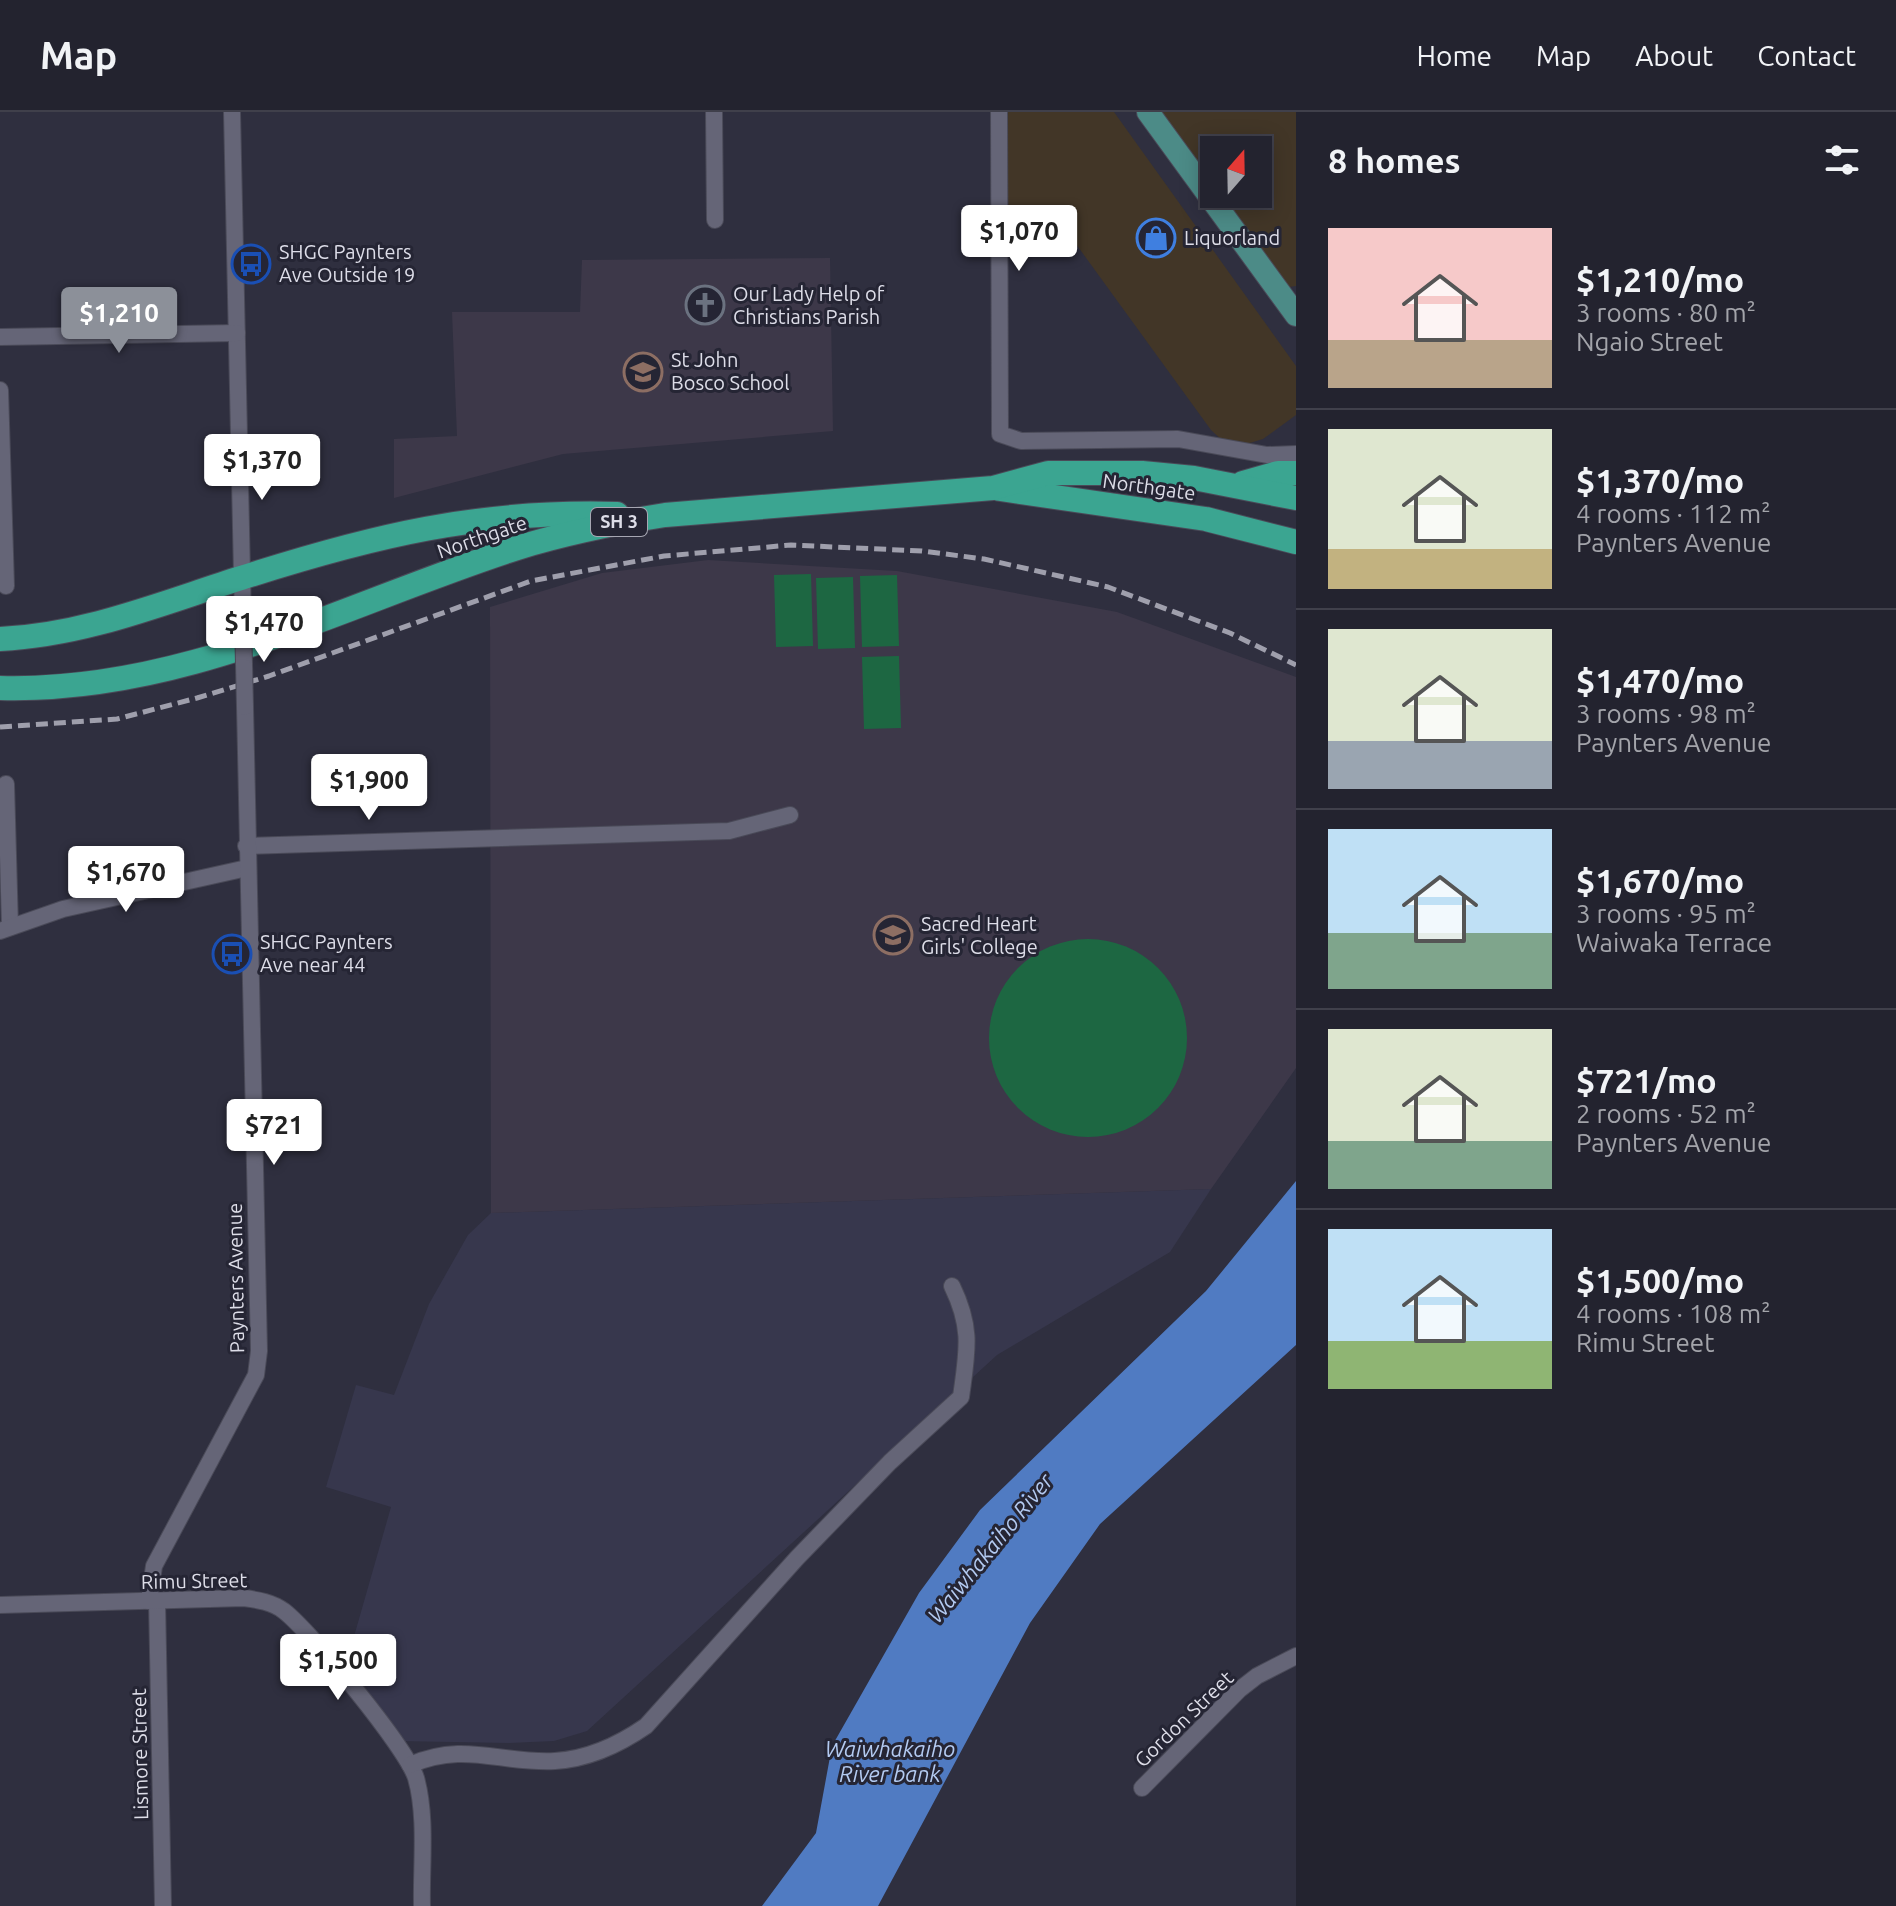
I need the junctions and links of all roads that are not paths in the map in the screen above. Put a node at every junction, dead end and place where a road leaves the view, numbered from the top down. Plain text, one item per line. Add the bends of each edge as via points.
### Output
1 (232, 112) edge
2 (714, 112) edge
3 (999, 112) edge
4 (1148, 112) edge
5 (715, 220) dead end
6 (1296, 315) edge
7 (237, 333) junction
8 (0, 337) edge
9 (0, 390) edge
10 (1296, 454) edge
11 (1296, 473) edge
12 (1237, 485) junction
13 (993, 488) junction
14 (1296, 498) edge
15 (665, 515) junction
16 (1296, 542) edge
17 (243, 577) junction
18 (6, 586) dead end
19 (0, 639) edge
20 (0, 688) edge
21 (6, 784) dead end
22 (790, 815) dead end
23 (246, 846) junction
24 (247, 868) junction
25 (5, 929) edge
26 (952, 1286) dead end
27 (153, 1601) junction
28 (0, 1605) edge
29 (1296, 1656) edge
30 (410, 1765) junction
31 (1142, 1788) dead end
32 (163, 1906) edge
33 (422, 1906) edge

1 - 7 street, Paynters Avenue
2 - 5 street
3 - 10 street via 1000,434 1021,441 1178,439 1267,455
4 - 6 main road
7 - 8 street
7 - 17 street, Paynters Avenue
9 - 18 street
11 - 12 highway
12 - 13 highway, Northgate / SH 3 via 1142,473 1048,473
12 - 14 highway, Northgate / SH 3
13 - 15 highway, Northgate / SH 3
13 - 16 highway, Northgate / SH 3 via 1206,519
15 - 17 highway via 537,514 450,522
15 - 20 highway, Northgate / SH 3 via 517,548 209,661 112,681
17 - 19 highway via 117,619
17 - 23 street, Paynters Avenue, bridge
21 - 25 street
22 - 23 street via 729,831
23 - 24 street, Paynters Avenue
24 - 25 street via 63,909
24 - 27 street, Paynters Avenue via 256,1375 154,1566
26 - 30 street via 969,1333 961,1397 890,1462 646,1726 626,1739 554,1761 469,1753 438,1754
27 - 28 street, Rimu Street
27 - 30 street, Rimu Street via 244,1598 281,1609 388,1731
27 - 32 street, Lismore Street
29 - 31 street, Gordon Street via 1239,1690
30 - 33 street, Rimu Street via 420,1803

